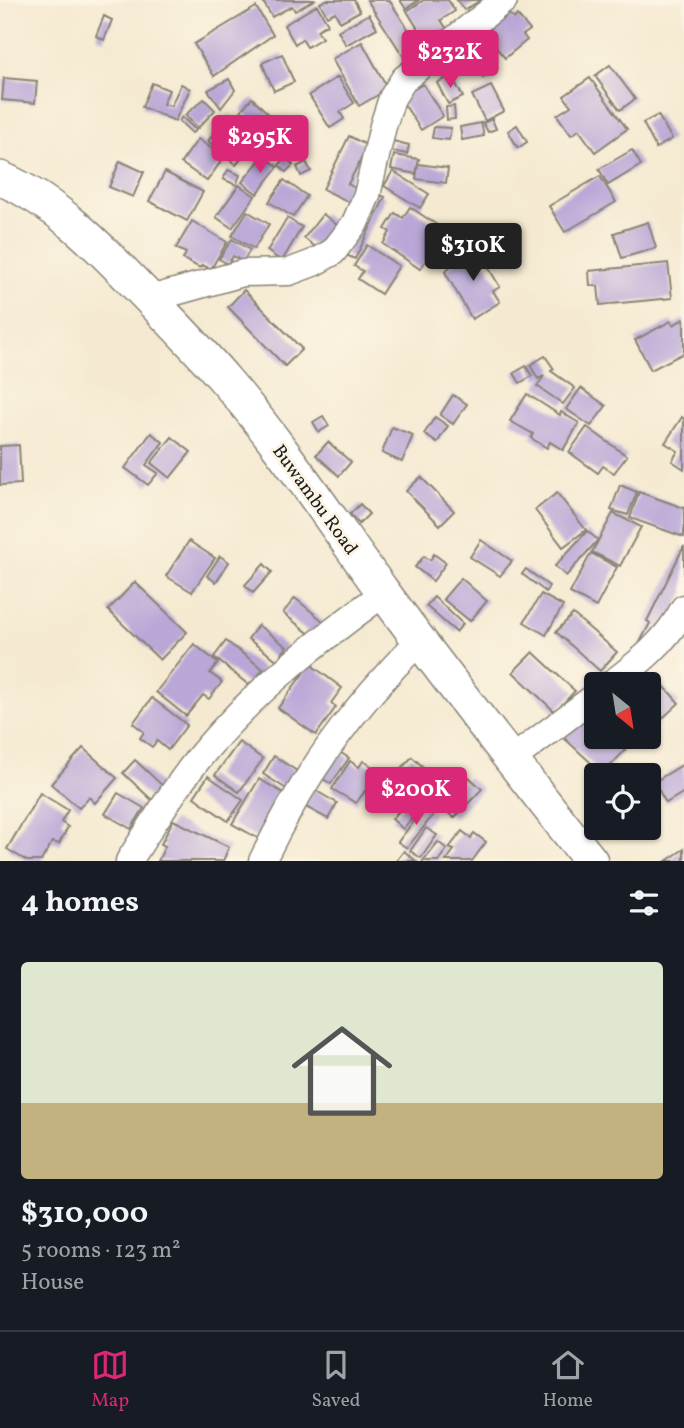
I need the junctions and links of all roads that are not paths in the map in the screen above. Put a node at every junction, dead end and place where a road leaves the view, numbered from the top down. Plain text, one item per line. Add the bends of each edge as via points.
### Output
1 (504, 0) edge
2 (0, 178) edge
3 (150, 299) junction
4 (384, 593) junction
5 (684, 608) edge
6 (420, 640) junction
7 (626, 672) edge
8 (584, 705) edge
9 (511, 760) junction
10 (130, 861) edge
11 (262, 861) edge
12 (591, 861) edge

1 - 3 street via 404,79 392,98 355,223 333,252 289,272 243,273
2 - 3 street, Buwambu Road via 66,218
3 - 4 street, Buwambu Road via 227,382
4 - 6 street, Buwambu Road
4 - 10 street via 287,668 208,746
5 - 7 street via 668,635
6 - 9 street, Buwambu Road
6 - 11 street via 343,726 288,809
8 - 9 street
9 - 12 street, Buwambu Road

